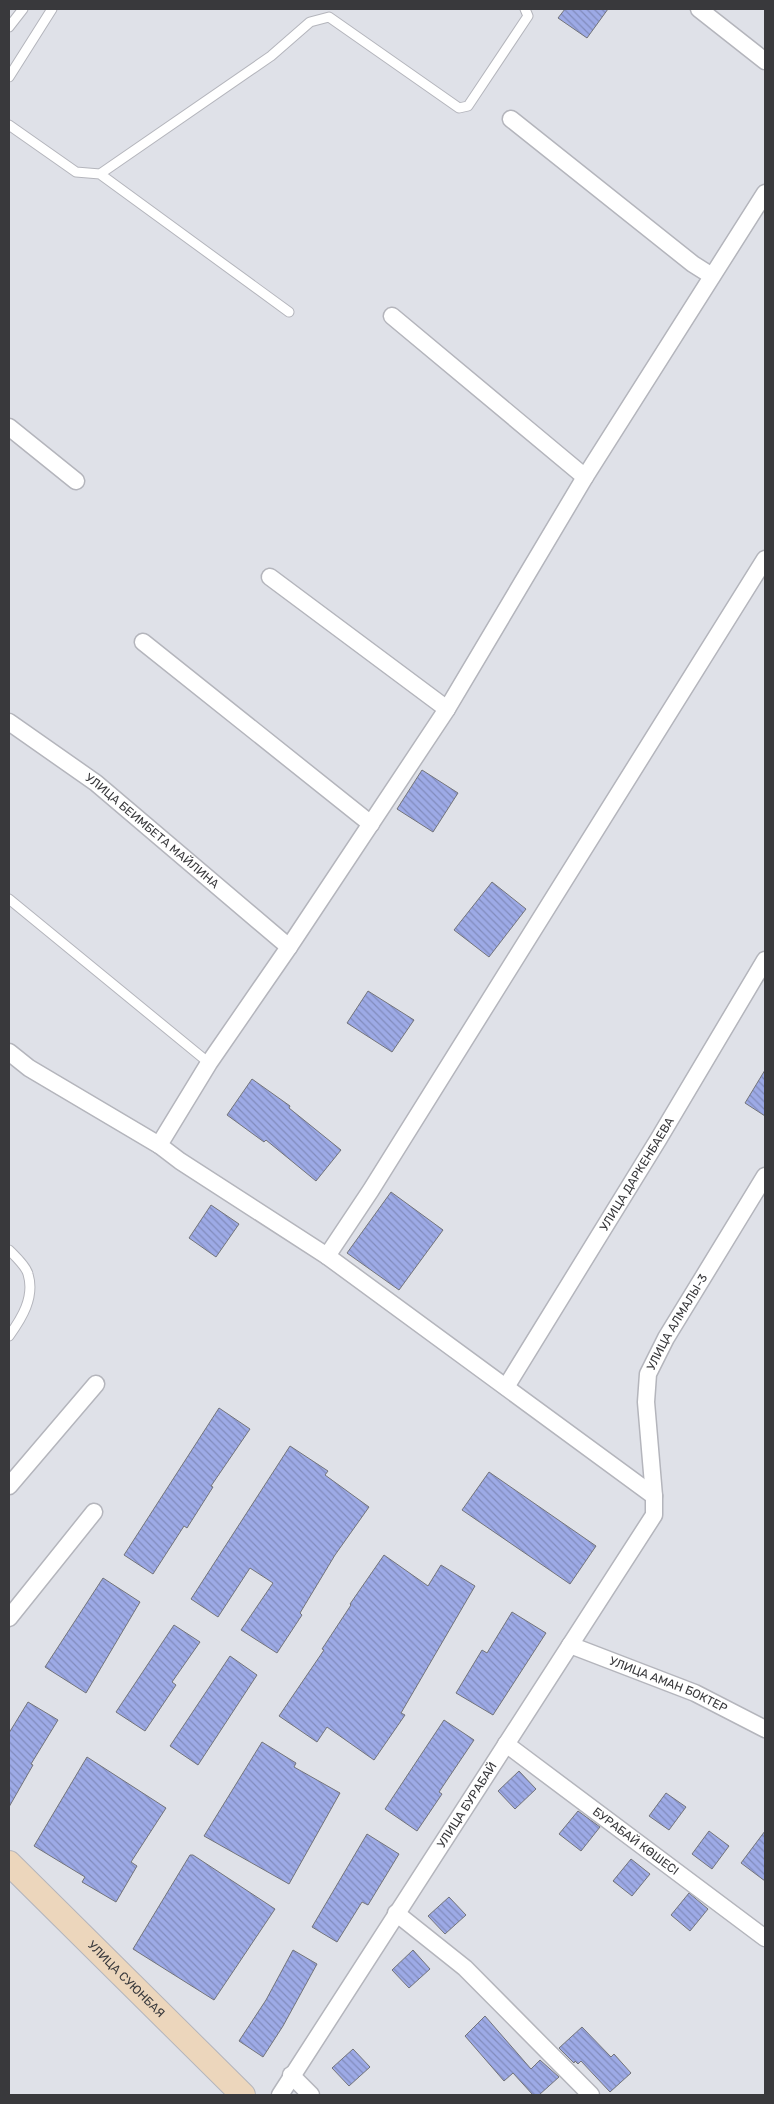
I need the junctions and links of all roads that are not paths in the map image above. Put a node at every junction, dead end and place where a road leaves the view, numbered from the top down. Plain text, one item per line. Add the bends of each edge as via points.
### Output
1 (23, 9) edge
2 (52, 9) edge
3 (525, 9) edge
4 (699, 9) edge
5 (9, 27) edge
6 (765, 62) edge
7 (9, 77) edge
8 (511, 119) dead end
9 (9, 125) edge
10 (100, 174) junction
11 (765, 193) edge
12 (712, 276) junction
13 (289, 312) dead end
14 (392, 316) dead end
15 (9, 427) edge
16 (585, 477) junction
17 (76, 481) dead end
18 (765, 559) edge
19 (270, 577) dead end
20 (143, 642) dead end
21 (448, 709) junction
22 (9, 722) edge
23 (371, 824) junction
24 (9, 899) edge
25 (289, 947) junction
26 (765, 960) edge
27 (9, 1052) edge
28 (208, 1063) junction
29 (159, 1145) junction
30 (765, 1176) edge
31 (9, 1250) edge
32 (327, 1256) junction
33 (9, 1336) edge
34 (96, 1384) dead end
35 (506, 1387) junction
36 (9, 1486) edge
37 (654, 1496) junction
38 (94, 1512) dead end
39 (654, 1515) joint
40 (9, 1618) edge
41 (570, 1645) junction
42 (765, 1729) edge
43 (506, 1744) junction
44 (9, 1864) edge
45 (396, 1913) junction
46 (765, 1938) edge
47 (291, 2075) junction
48 (243, 2095) edge
49 (280, 2095) edge
50 (311, 2095) edge
51 (591, 2095) edge

1 - 5 lane
2 - 7 lane
3 - 10 lane via 528,16 468,106 459,108 329,17 310,22 271,56
4 - 6 street
8 - 12 street
9 - 10 lane via 76,172
10 - 13 lane
11 - 12 street
12 - 16 street
14 - 16 street
15 - 17 street
16 - 21 street
18 - 32 street
19 - 21 street
20 - 23 street
21 - 23 street
22 - 25 street, УЛИЦА БЕИМБЕТА МАЙЛИНА via 96,782
23 - 25 street
24 - 28 lane
25 - 28 street
26 - 35 street, УЛИЦА ДАРКЕНБАЕВА
27 - 29 street via 29,1068
28 - 29 street
29 - 32 street
30 - 37 street, УЛИЦА АЛМАЛЫ-3 via 666,1338 648,1374 646,1402
31 - 33 lane via 28,1273 30,1296
32 - 35 street
34 - 36 street
35 - 37 street
37 - 39 street, УЛИЦА АЛМАЛЫ-3
38 - 40 street
39 - 41 street, УЛИЦА БУРАБАЙ
41 - 42 street, УЛИЦА АМАН БОКТЕР via 695,1694
41 - 43 street, УЛИЦА БУРАБАЙ
43 - 45 street, УЛИЦА БУРАБАЙ
43 - 46 street, БУРАБАЙ КӨШЕСІ
44 - 48 street, УЛИЦА СУЮНБАЯ
45 - 47 street, УЛИЦА БУРАБАЙ
45 - 51 street via 465,1968
47 - 49 street, УЛИЦА БУРАБАЙ
47 - 50 street

